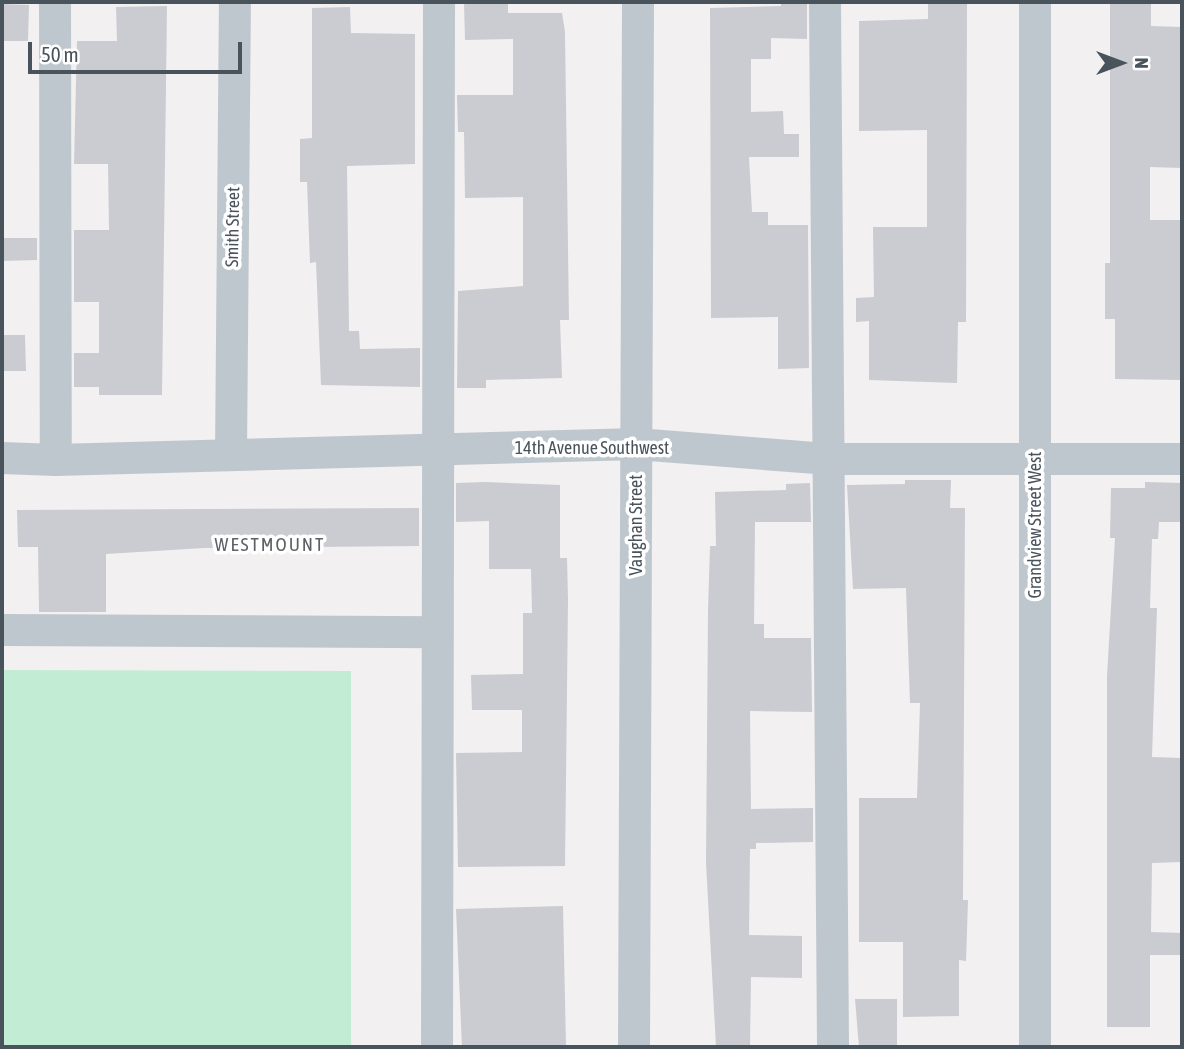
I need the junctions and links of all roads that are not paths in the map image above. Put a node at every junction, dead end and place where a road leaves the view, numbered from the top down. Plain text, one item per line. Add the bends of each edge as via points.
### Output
1 (55, 2) edge
2 (235, 2) edge
3 (439, 2) edge
4 (638, 2) edge
5 (825, 2) edge
6 (1035, 2) edge
7 (636, 444) junction
8 (438, 450) junction
9 (231, 453) junction
10 (1035, 457) junction
11 (2, 458) edge
12 (826, 459) junction
13 (1182, 459) edge
14 (56, 460) junction
15 (2, 630) edge
16 (437, 632) junction
17 (437, 1047) edge
18 (634, 1047) edge
19 (833, 1047) edge
20 (1035, 1047) edge

1 - 14 street
2 - 9 street, Smith Street
3 - 8 street
4 - 7 street, Vaughan Street
5 - 12 street
6 - 10 street, Grandview Street West
7 - 8 street, 14th Avenue Southwest
7 - 12 street, 14th Avenue Southwest
7 - 18 street, Vaughan Street
8 - 9 street, 14th Avenue Southwest
8 - 16 street
9 - 14 street, 14th Avenue Southwest
10 - 12 street, 14th Avenue Southwest
10 - 13 street, 14th Avenue Southwest
10 - 20 street, Grandview Street West
11 - 14 street, 14th Avenue Southwest
12 - 19 street
15 - 16 street
16 - 17 street

